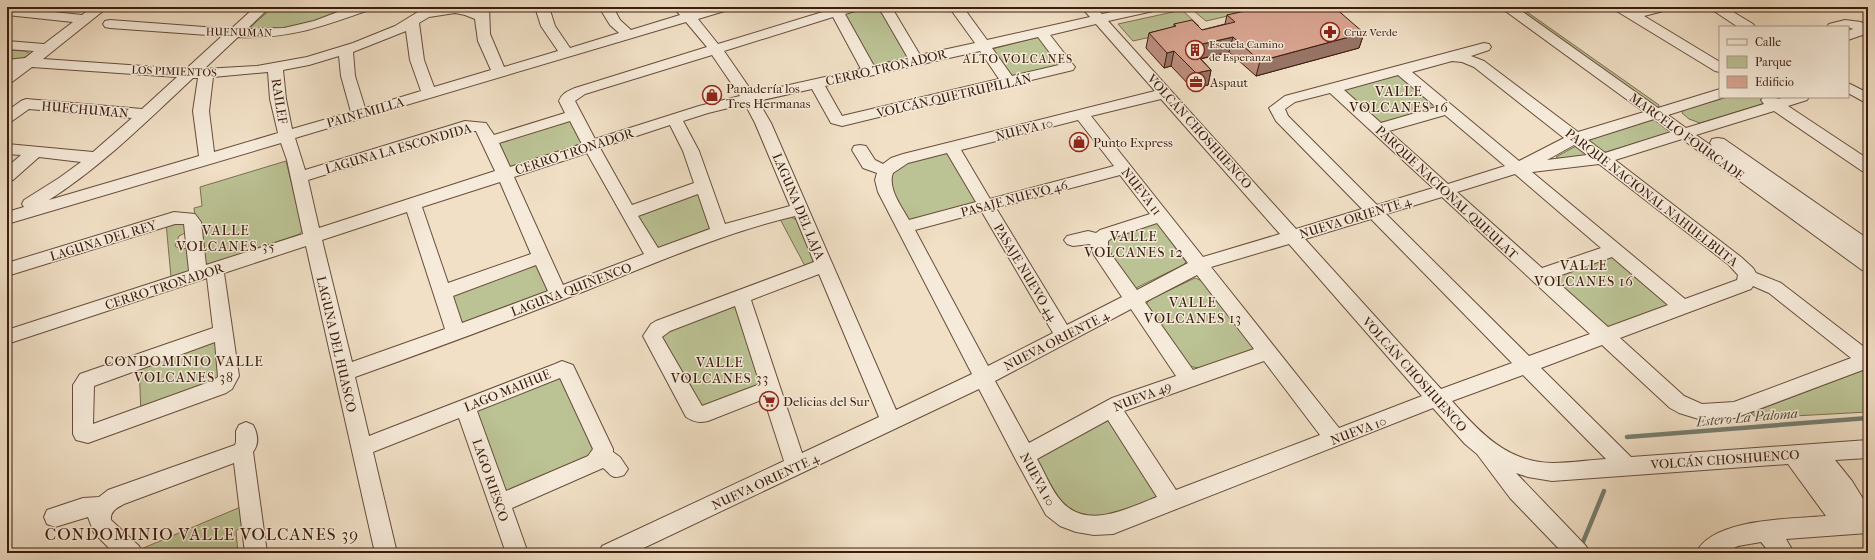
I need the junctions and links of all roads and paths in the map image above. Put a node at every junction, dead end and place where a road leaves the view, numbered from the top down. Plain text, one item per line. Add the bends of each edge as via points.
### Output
1 (100, 7) edge
2 (263, 7) edge
3 (364, 7) edge
4 (542, 7) edge
5 (606, 7) edge
6 (723, 7) edge
7 (853, 7) edge
8 (882, 7) edge
9 (956, 7) edge
10 (1153, 7) edge
11 (1507, 7) edge
12 (1525, 7) edge
13 (1620, 7) edge
14 (1662, 7) edge
15 (1715, 7) edge
16 (431, 10) edge
17 (7, 11) edge
18 (482, 12) edge
19 (685, 12) edge
20 (837, 12) junction
21 (1094, 13) edge
22 (1633, 15) junction
23 (85, 19) junction
24 (412, 22) junction
25 (110, 24) dead end
26 (1746, 26) edge
27 (1838, 26) edge
28 (1041, 32) junction
29 (234, 33) junction
30 (629, 35) junction
31 (1849, 36) edge
32 (7, 45) edge
33 (983, 45) junction
34 (1484, 47) dead end
35 (46, 48) junction
36 (716, 49) junction
37 (346, 50) junction
38 (568, 53) junction
39 (1452, 57) junction
40 (916, 60) junction
41 (29, 62) junction
42 (7, 64) edge
43 (275, 67) junction
44 (1719, 67) edge
45 (1401, 70) junction
46 (869, 71) junction
47 (206, 73) junction
48 (500, 73) junction
49 (190, 74) junction
50 (7, 78) edge
51 (1009, 82) junction
52 (816, 83) junction
53 (1333, 88) junction
54 (1849, 88) edge
55 (554, 90) dead end
56 (1166, 93) junction
57 (429, 94) junction
58 (1719, 94) edge
59 (750, 98) junction
60 (1794, 98) edge
61 (567, 99) junction
62 (1868, 99) edge
63 (1770, 101) edge
64 (1448, 109) junction
65 (1663, 111) junction
66 (145, 114) junction
67 (359, 114) junction
68 (574, 115) junction
69 (1082, 115) junction
70 (7, 118) edge
71 (674, 118) junction
72 (1378, 128) junction
73 (1691, 132) junction
74 (286, 136) junction
75 (1576, 138) junction
76 (490, 141) junction
77 (592, 146) junction
78 (950, 147) junction
79 (7, 149) edge
80 (860, 150) dead end
81 (36, 151) junction
82 (97, 158) junction
83 (207, 159) junction
84 (1604, 159) junction
85 (1868, 167) edge
86 (1518, 168) junction
87 (84, 169) junction
88 (1124, 169) junction
89 (886, 170) junction
90 (504, 174) junction
91 (7, 176) edge
92 (299, 177) junction
93 (703, 186) junction
94 (104, 189) junction
95 (1445, 190) junction
96 (414, 204) junction
97 (986, 205) junction
98 (800, 209) junction
99 (1373, 212) junction
100 (628, 213) junction
101 (1161, 216) junction
102 (7, 217) edge
103 (904, 227) junction
104 (720, 233) junction
105 (1294, 236) junction
106 (312, 237) junction
107 (1073, 240) dead end
108 (1100, 240) junction
109 (1868, 248) edge
110 (1615, 250) junction
111 (541, 257) junction
112 (655, 257) junction
113 (824, 265) junction
114 (1868, 265) edge
115 (1200, 266) junction
116 (215, 269) junction
117 (7, 270) edge
118 (198, 275) junction
119 (1538, 276) junction
120 (1747, 277) junction
121 (443, 292) junction
122 (558, 294) junction
123 (741, 297) junction
124 (1134, 300) junction
125 (1684, 308) junction
126 (223, 332) junction
127 (456, 333) junction
128 (1064, 336) junction
129 (1604, 337) junction
130 (7, 338) edge
131 (1267, 352) junction
132 (1868, 360) edge
133 (1527, 366) junction
134 (344, 374) junction
135 (983, 378) junction
136 (1189, 379) junction
137 (771, 388) junction
138 (1436, 399) junction
139 (465, 407) junction
140 (1111, 408) junction
141 (891, 421) junction
142 (246, 431) dead end
143 (1335, 438) junction
144 (361, 448) junction
145 (1484, 448) junction
146 (1868, 449) edge
147 (241, 452) junction
148 (1816, 452) junction
149 (1793, 454) junction
150 (1024, 456) junction
151 (796, 466) junction
152 (1626, 466) junction
153 (1171, 501) junction
154 (500, 504) junction
155 (102, 506) junction
156 (55, 518) dead end
157 (1867, 523) edge
158 (1843, 524) junction
159 (1766, 531) junction
160 (131, 553) edge
161 (256, 553) edge
162 (386, 553) edge
163 (518, 553) edge
164 (610, 553) edge
165 (1578, 553) edge
166 (1707, 553) edge
167 (1783, 553) edge

1 - 23 street
2 - 29 street
3 - 29 street, HUENUMAN via 298,29 263,34
4 - 38 street via 548,27
5 - 30 street via 615,22
6 - 19 street, PAINEMILLA
7 - 20 street
8 - 40 street via 887,11
9 - 33 street
10 - 21 street, CERRO TRONADOR
11 - 65 street, MARCELO FOURCADE
12 - 65 street, MARCELO FOURCADE
13 - 22 street
14 - 22 street
15 - 26 street
16 - 18 street, LOS PIMIENTOS via 457,9
16 - 24 street, LOS PIMIENTOS
17 - 23 street
18 - 48 street via 483,38
19 - 30 street, PAINEMILLA
19 - 36 street, LAGUNA DEL LAJA
20 - 36 street
20 - 46 street
21 - 28 street, CERRO TRONADOR
21 - 56 street, VOLCÁN CHOSHUENCO
22 - 44 street
23 - 35 street
24 - 37 street, LOS PIMIENTOS
24 - 57 street via 418,60
25 - 29 street, HUENUMAN
27 - 31 street via 1849,23 1863,30
28 - 33 street, CERRO TRONADOR
28 - 51 street, VOLCÁN QUETRUPILLÁN via 1068,67
29 - 49 street
30 - 38 street, PAINEMILLA
32 - 35 street
33 - 40 street, CERRO TRONADOR
33 - 51 street
34 - 39 street
35 - 41 street
36 - 59 street, LAGUNA DEL LAJA
36 - 61 street via 580,90
37 - 43 street, LOS PIMIENTOS
37 - 67 street via 348,76
38 - 48 street, PAINEMILLA
39 - 45 street
39 - 75 street, PARQUE NACIONAL NAHUELBUTA via 1464,58 1479,64
40 - 46 street, CERRO TRONADOR
41 - 42 street, LOS PIMIENTOS
41 - 49 street, LOS PIMIENTOS
41 - 50 street
43 - 47 street, LOS PIMIENTOS
43 - 74 street, RAILEF via 278,99
45 - 53 street
45 - 64 street
46 - 52 street, CERRO TRONADOR
47 - 49 street, LOS PIMIENTOS
47 - 83 street via 201,111
48 - 57 street, PAINEMILLA
49 - 66 street
51 - 52 street, VOLCÁN QUETRUPILLÁN via 838,121
52 - 59 street, CERRO TRONADOR
53 - 72 street, PARQUE NACIONAL QUEULAT
53 - 99 street via 1290,99 1277,108 1281,118
54 - 62 street
55 - 61 street via 558,98
56 - 69 street, NUEVA 10
56 - 105 street, VOLCÁN CHOSHUENCO
57 - 67 street, PAINEMILLA
58 - 65 street
59 - 71 street, CERRO TRONADOR
59 - 98 street, LAGUNA DEL LAJA
60 - 63 street
61 - 68 street
63 - 73 street
63 - 85 street
64 - 72 street
64 - 86 street
65 - 73 street, MARCELO FOURCADE
65 - 75 street
66 - 70 street, HUECHUMAN via 26,104
66 - 82 street
67 - 74 street, PAINEMILLA
68 - 76 street
68 - 77 street
69 - 78 street, NUEVA 10
69 - 88 street, NUEVA 11
71 - 77 street, CERRO TRONADOR
71 - 93 street via 691,151
72 - 95 street, PARQUE NACIONAL QUEULAT
73 - 84 street
73 - 109 street, MARCELO FOURCADE
73 - 114 street, MARCELO FOURCADE
74 - 83 street, PAINEMILLA
74 - 92 street, LAGUNA DEL HUASCO
75 - 84 street, PARQUE NACIONAL NAHUELBUTA
75 - 86 street
76 - 90 street, LAGUNA LA ESCONDIDA
76 - 92 street, LAGUNA LA ESCONDIDA via 476,118 465,126
77 - 90 street, CERRO TRONADOR
77 - 100 street
78 - 89 street, NUEVA 10 via 903,159 891,164
78 - 97 street, PASAJE NUEVO 44
79 - 81 street
80 - 89 street via 869,164
81 - 82 street
81 - 91 street
82 - 87 street
83 - 94 street, PAINEMILLA
84 - 86 street
84 - 120 street, PARQUE NACIONAL NAHUELBUTA via 1735,261
86 - 95 street, NUEVA ORIENTE 4
86 - 110 street
87 - 94 street via 77,182 78,187 84,190
87 - 102 street
88 - 97 street, PASAJE NUEVO 46
88 - 101 street, NUEVA 11
89 - 103 street, NUEVA 10 via 882,178 883,184
90 - 96 street, CERRO TRONADOR
90 - 111 street, LAGUNA LA ESCONDIDA
92 - 106 street, LAGUNA DEL HUASCO
93 - 100 street
93 - 104 street
94 - 102 street, PAINEMILLA
95 - 99 street, NUEVA ORIENTE 4
95 - 119 street, PARQUE NACIONAL QUEULAT
96 - 106 street, CERRO TRONADOR
96 - 121 street
97 - 103 street, PASAJE NUEVO 46
97 - 128 street, PASAJE NUEVO 44
98 - 104 street, LAGUNA QUIÑENCO via 769,216
98 - 113 street, LAGUNA DEL LAJA
99 - 105 street, NUEVA ORIENTE 4
99 - 133 street
100 - 112 street
101 - 108 street via 1110,232
101 - 115 street, NUEVA 11
103 - 135 street, NUEVA 10
104 - 112 street, LAGUNA QUIÑENCO
105 - 115 street, NUEVA ORIENTE 4
105 - 138 street, VOLCÁN CHOSHUENCO
106 - 116 street, CERRO TRONADOR
106 - 134 street, LAGUNA DEL HUASCO
107 - 108 street via 1088,236
108 - 124 street via 1100,252
110 - 119 street
110 - 125 street
111 - 121 street
111 - 122 street, LAGUNA LA ESCONDIDA
112 - 122 street, LAGUNA QUIÑENCO
113 - 123 street
113 - 141 street, LAGUNA DEL LAJA
115 - 124 street, NUEVA ORIENTE 4
115 - 131 street, NUEVA 11
116 - 118 street, CERRO TRONADOR
116 - 126 street
117 - 118 street, LAGUNA DEL REY via 182,217 189,218 192,222
118 - 130 street, CERRO TRONADOR
119 - 129 street, PARQUE NACIONAL QUEULAT
120 - 125 street, PARQUE NACIONAL NAHUELBUTA via 1745,284 1738,288
120 - 132 street via 1774,288
121 - 127 street
122 - 127 street, LAGUNA QUIÑENCO
123 - 137 street
123 - 137 street via 664,326 654,332 652,338 693,410 699,414 708,413
124 - 128 street, NUEVA ORIENTE 4
124 - 136 street
125 - 129 street, PARQUE NACIONAL NAHUELBUTA
126 - 126 street via 229,376 225,383 96,432 83,434 83,385 87,380
127 - 134 street, LAGUNA QUIÑENCO
128 - 135 street, NUEVA ORIENTE 4
129 - 132 street, PARQUE NACIONAL QUEULAT via 1677,402 1702,412 1724,412 1745,408
129 - 133 street, PARQUE NACIONAL NAHUELBUTA
131 - 136 street, NUEVA 49
131 - 143 street, NUEVA 11
133 - 138 street, PARQUE NACIONAL NAHUELBUTA
133 - 152 street
134 - 144 street, LAGUNA DEL HUASCO
135 - 141 street, NUEVA ORIENTE 4
135 - 150 street, NUEVA 10
136 - 140 street, NUEVA 49
137 - 151 street
138 - 143 street, NUEVA 10
138 - 145 street, VOLCÁN CHOSHUENCO
139 - 144 street, LAGO MAIHUE
139 - 154 street, LAGO RIESCO
139 - 154 street, LAGO MAIHUE via 556,370 566,370 609,462 595,462
140 - 150 street, NUEVA 49
140 - 153 street
141 - 151 street, NUEVA ORIENTE 4
142 - 147 street via 247,445
143 - 153 street, NUEVA 10
144 - 162 street, LAGUNA DEL HUASCO
145 - 152 street, VOLCÁN CHOSHUENCO via 1517,464 1545,471
145 - 165 street via 1518,491
146 - 148 street, VOLCÁN CHOSHUENCO
147 - 155 street via 228,454 116,497
147 - 161 street via 245,457
148 - 149 street, VOLCÁN CHOSHUENCO
148 - 157 street
149 - 152 street, VOLCÁN CHOSHUENCO
149 - 158 street
150 - 153 street, NUEVA 10 via 1052,507 1076,523 1099,526 1113,524
151 - 164 street, NUEVA ORIENTE 4
154 - 163 street, LAGO RIESCO
155 - 156 street via 83,508
155 - 160 street via 98,516 100,523
157 - 158 street
158 - 159 street
159 - 166 street via 1735,536
159 - 167 street

